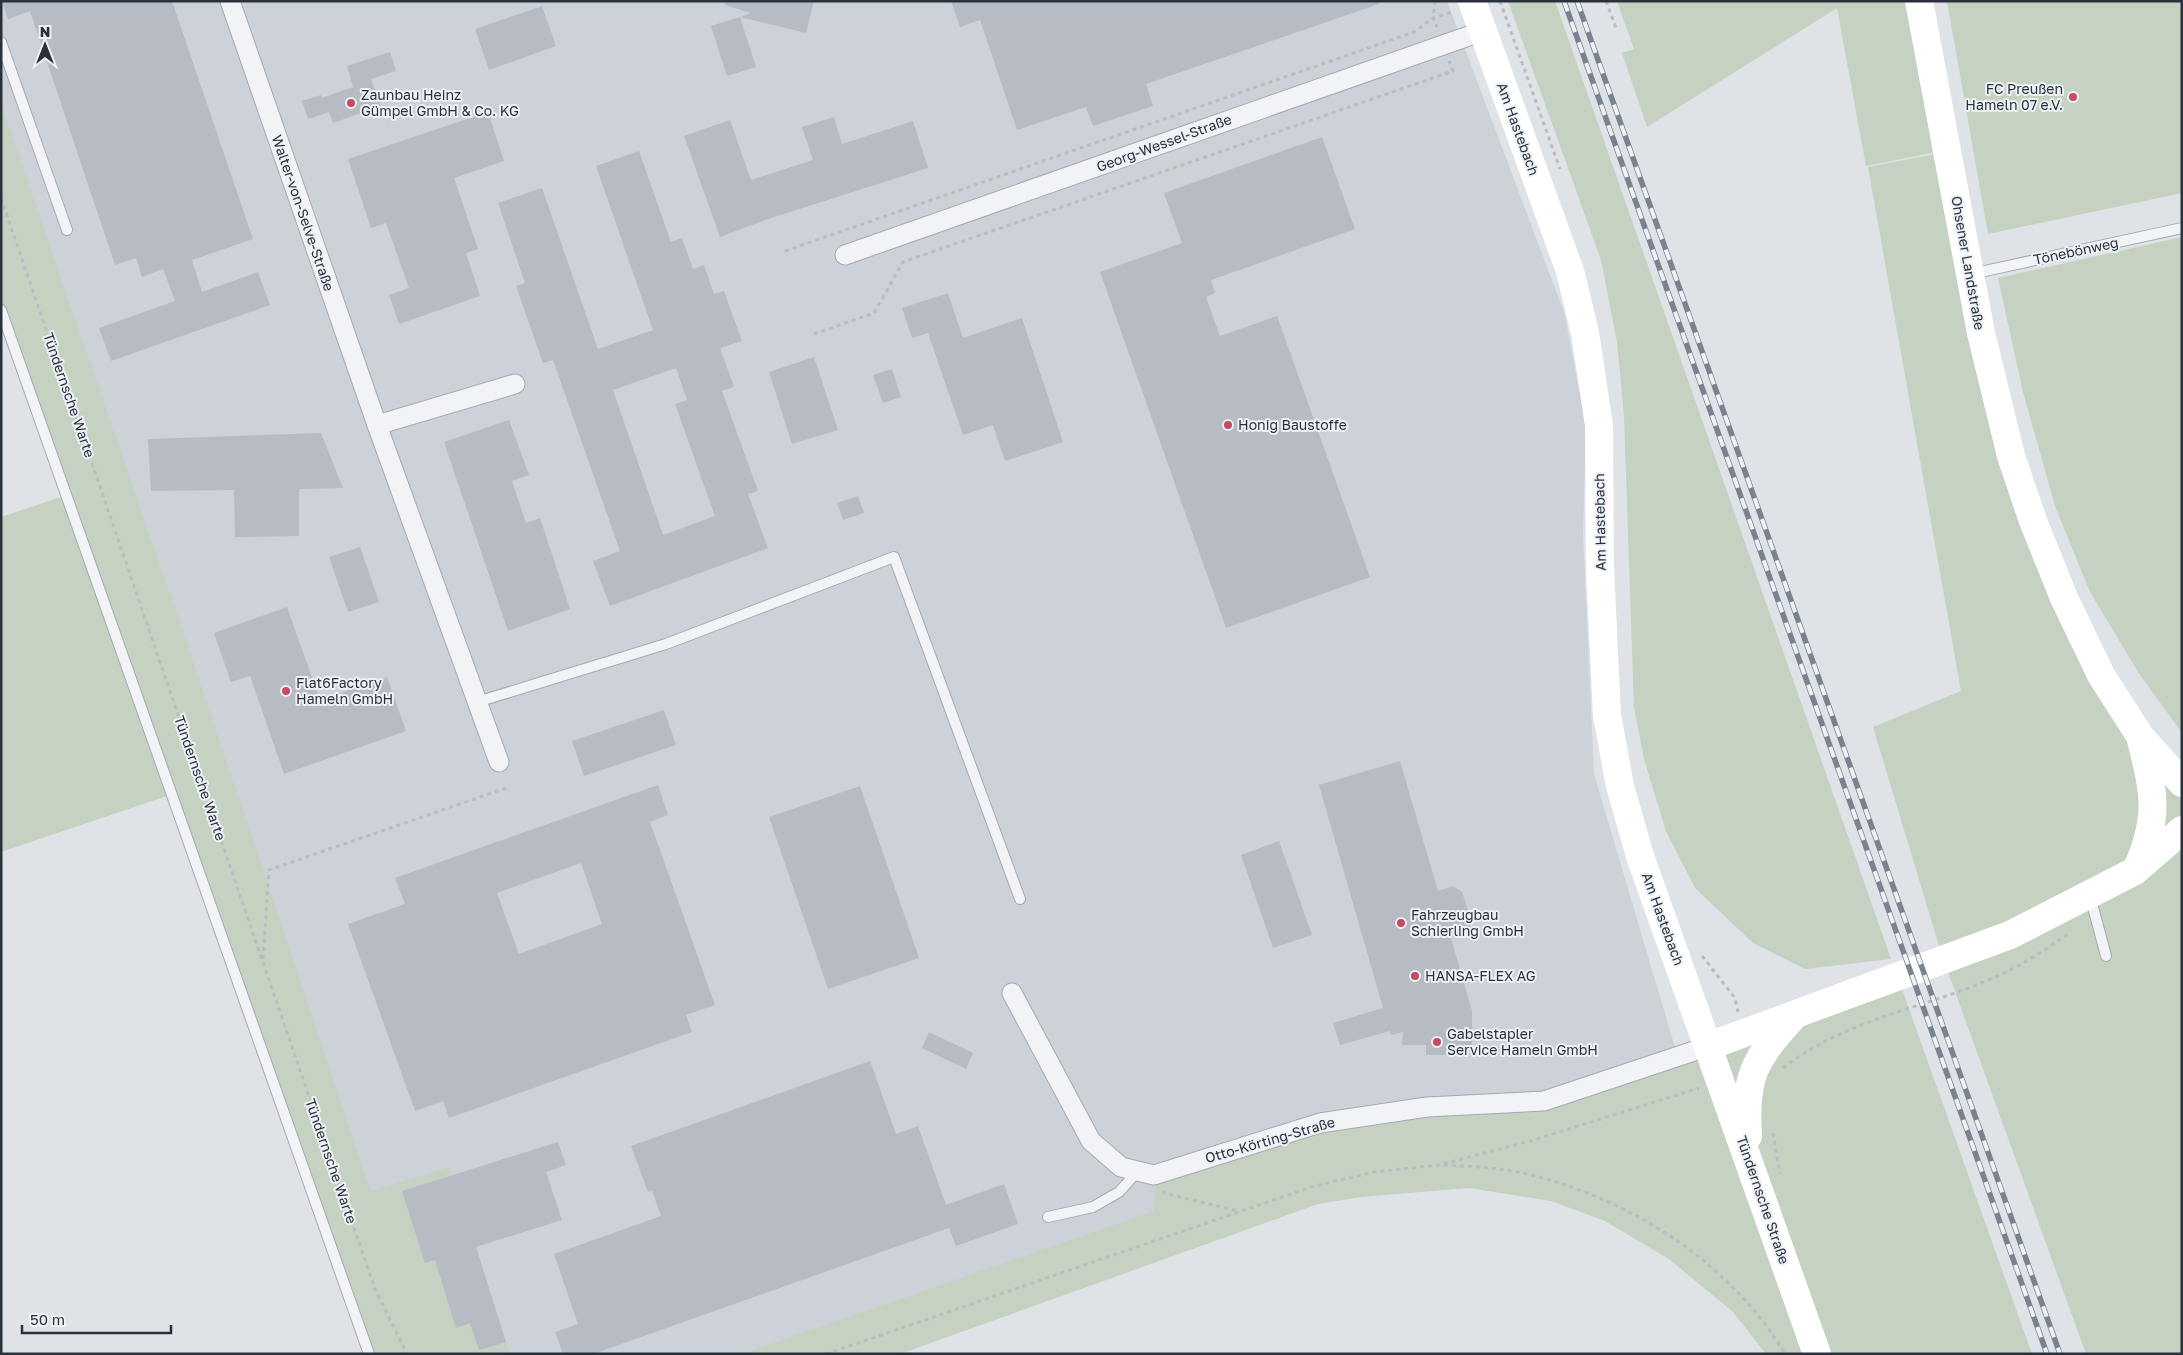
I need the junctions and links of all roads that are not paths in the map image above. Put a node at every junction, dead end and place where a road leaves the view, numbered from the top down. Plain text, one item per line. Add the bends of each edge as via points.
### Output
1 (230, 1) edge
2 (1472, 1) edge
3 (1919, 1) edge
4 (1483, 31) junction
5 (1, 42) edge
6 (2182, 228) edge
7 (67, 230) dead end
8 (845, 255) dead end
9 (1970, 274) junction
10 (1, 310) edge
11 (515, 384) dead end
12 (377, 425) junction
13 (477, 702) junction
14 (2140, 736) junction
15 (499, 762) dead end
16 (2182, 784) edge
17 (2182, 830) edge
18 (2135, 872) junction
19 (1020, 899) dead end
20 (2092, 906) junction
21 (2106, 956) dead end
22 (1012, 993) dead end
23 (1794, 1016) junction
24 (1709, 1046) junction
25 (1749, 1162) junction
26 (1138, 1171) junction
27 (1048, 1217) dead end
28 (369, 1354) edge
29 (1816, 1354) edge

1 - 12 street, Walter-von-Selve-Straße
2 - 4 main road, Am Hastebach
3 - 9 main road, Ohsener Landstraße
4 - 8 street, Georg-Wessel-Straße
4 - 24 main road, Am Hastebach via 1579,302 1599,425 1606,715 1620,786 1640,856
5 - 7 lane
6 - 9 lane, Tönebönweg
9 - 14 main road, Ohsener Landstraße via 1994,393 2032,522 2101,675
10 - 28 lane, Tündernsche Warte
11 - 12 street
12 - 13 street, Walter-von-Selve-Straße
13 - 15 street, Walter-von-Selve-Straße
13 - 19 lane via 666,644 894,556
14 - 16 main road
14 - 18 main road via 2153,786 2154,813 2148,842
17 - 18 main road
18 - 20 main road
20 - 21 lane
20 - 23 main road
22 - 26 street, Otto-Körting-Straße via 1091,1141 1121,1167
23 - 24 main road
23 - 25 main road via 1766,1047 1751,1074 1746,1112
24 - 25 main road, Tündernsche Straße
24 - 26 street, Otto-Körting-Straße via 1544,1101 1427,1107 1320,1123 1154,1175
25 - 29 main road, Tündernsche Straße
26 - 27 lane via 1119,1192 1093,1207

